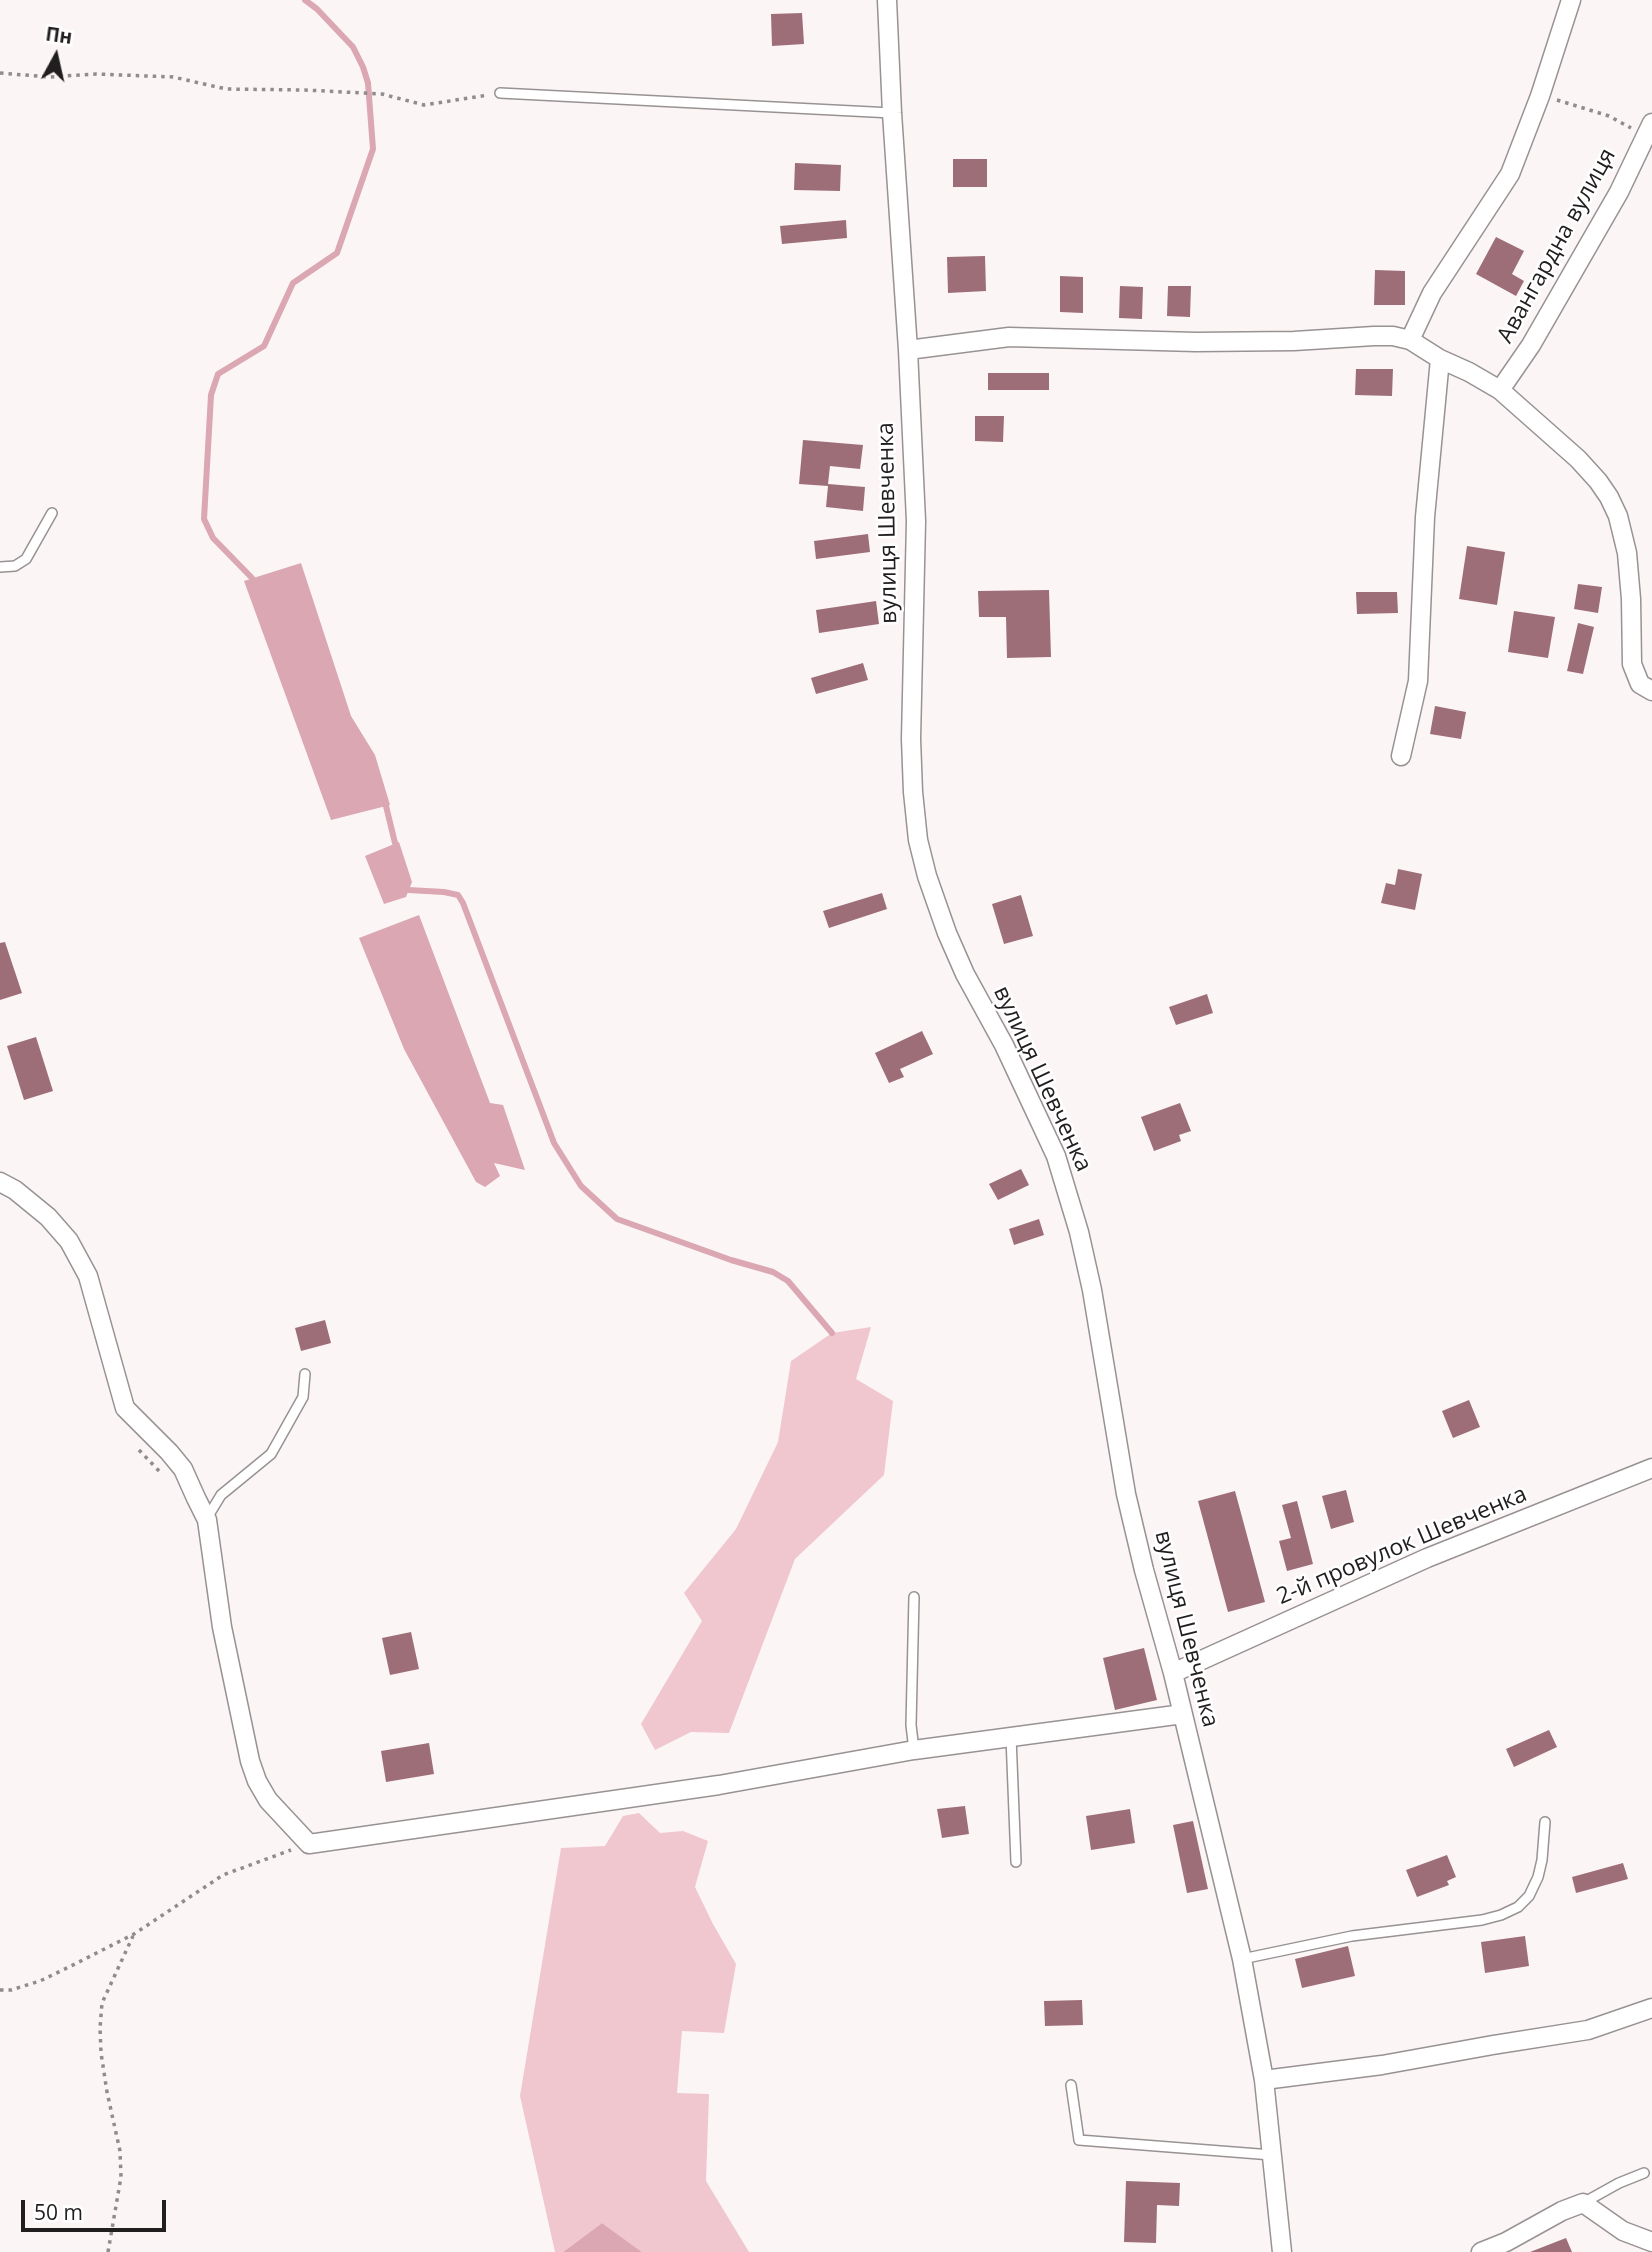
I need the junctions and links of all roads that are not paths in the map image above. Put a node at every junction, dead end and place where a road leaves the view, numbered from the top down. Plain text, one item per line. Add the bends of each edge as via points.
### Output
1 (887, 0) edge
2 (1571, 0) edge
3 (500, 93) road end
4 (892, 113) junction
5 (1649, 129) edge
6 (1410, 340) junction
7 (908, 350) junction
8 (1440, 359) junction
9 (1500, 390) junction
10 (52, 513) dead end
11 (0, 568) edge
12 (1652, 691) edge
13 (1401, 757) dead end
14 (0, 1182) edge
15 (305, 1374) dead end
16 (1652, 1468) edge
17 (207, 1520) junction
18 (914, 1597) dead end
19 (1173, 1673) junction
20 (1182, 1714) junction
21 (1011, 1737) junction
22 (914, 1750) junction
23 (1545, 1822) dead end
24 (1016, 1862) dead end
25 (1242, 1959) junction
26 (1652, 2008) edge
27 (1264, 2080) junction
28 (1071, 2085) dead end
29 (1272, 2155) junction
30 (1644, 2173) dead end
31 (1583, 2203) junction
32 (1652, 2242) edge
33 (1508, 2247) edge
34 (1280, 2252) edge
35 (1481, 2252) edge

1 - 4 street, вулиця Шевченка
2 - 6 street via 1510,174 1432,293
3 - 4 lane
4 - 7 street, вулиця Шевченка
5 - 9 street, Авангардна вулиця via 1619,192
6 - 7 street via 1392,336 1196,342 1009,337
6 - 8 street
7 - 19 street, вулиця Шевченка via 916,521 911,738 918,840 947,933 1056,1156 1068,1192 1093,1290 1126,1494
8 - 9 street
8 - 13 street via 1425,517 1418,681
9 - 12 street via 1578,459 1609,497 1627,553 1632,664 1640,684
10 - 11 lane via 26,559
14 - 17 street via 48,1217 75,1249 88,1276 125,1408 183,1469
15 - 17 lane via 303,1397 271,1454 221,1495
16 - 19 street, 2-й провулок Шевченка via 1427,1558
17 - 22 street via 222,1627 250,1761 268,1800 309,1844 719,1785
18 - 22 lane
19 - 20 street, вулиця Шевченка
20 - 21 street
20 - 25 street, вулиця Шевченка
21 - 22 street
21 - 24 lane
23 - 25 lane via 1538,1877 1529,1896 1501,1915 1352,1936
25 - 27 street, вулиця Шевченка
26 - 27 street via 1588,2031
27 - 29 street, вулиця Шевченка
28 - 29 lane via 1079,2140
29 - 34 street, вулиця Шевченка
30 - 31 lane
31 - 32 street via 1623,2231
31 - 33 street via 1562,2211
33 - 35 street

